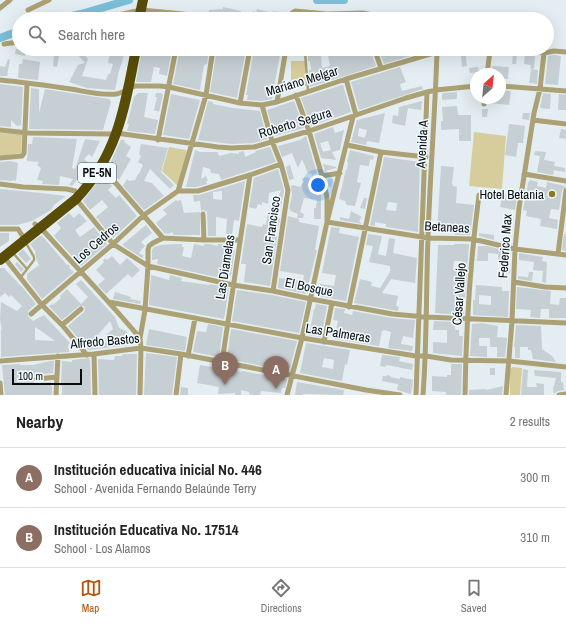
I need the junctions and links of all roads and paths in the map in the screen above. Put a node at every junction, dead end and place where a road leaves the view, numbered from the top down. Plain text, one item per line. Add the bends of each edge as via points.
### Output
1 (10, 0) edge
2 (49, 0) edge
3 (0, 8) edge
4 (141, 9) edge
5 (28, 10) dead end
6 (130, 12) edge
7 (159, 12) edge
8 (294, 12) edge
9 (306, 12) edge
10 (12, 43) edge
11 (4, 44) dead end
12 (554, 51) edge
13 (566, 52) edge
14 (129, 56) edge
15 (134, 56) edge
16 (175, 56) edge
17 (212, 56) edge
18 (249, 56) edge
19 (285, 56) edge
20 (305, 56) edge
21 (376, 56) edge
22 (423, 56) edge
23 (437, 56) edge
24 (489, 56) edge
25 (544, 56) edge
26 (380, 68) junction
27 (487, 68) edge
28 (346, 79) junction
29 (0, 80) edge
30 (27, 83) junction
31 (506, 86) edge
32 (169, 87) junction
33 (470, 87) edge
34 (540, 89) junction
35 (436, 90) junction
36 (124, 91) junction
37 (308, 91) junction
38 (566, 91) edge
39 (427, 92) junction
40 (206, 95) junction
41 (296, 95) junction
42 (277, 102) junction
43 (240, 103) junction
44 (262, 104) junction
45 (354, 116) junction
46 (533, 120) junction
47 (566, 124) edge
48 (0, 130) edge
49 (309, 131) junction
50 (25, 132) junction
51 (113, 134) junction
52 (158, 140) junction
53 (272, 141) junction
54 (192, 144) junction
55 (346, 145) junction
56 (381, 152) junction
57 (424, 157) junction
58 (0, 158) edge
59 (432, 158) junction
60 (281, 164) junction
61 (101, 166) junction
62 (340, 173) junction
63 (524, 174) junction
64 (250, 175) junction
65 (322, 176) junction
66 (566, 181) edge
67 (0, 184) edge
68 (566, 190) edge
69 (178, 191) junction
70 (75, 195) junction
71 (479, 195) dead end
72 (203, 214) dead end
73 (144, 215) junction
74 (564, 220) edge
75 (327, 222) junction
76 (38, 226) junction
77 (0, 229) edge
78 (365, 229) junction
79 (421, 236) junction
80 (24, 238) junction
81 (163, 238) junction
82 (428, 238) junction
83 (473, 239) junction
84 (204, 240) junction
85 (240, 240) junction
86 (113, 244) junction
87 (515, 249) junction
88 (558, 254) junction
89 (566, 254) edge
90 (4, 255) edge
91 (148, 266) junction
92 (27, 269) junction
93 (80, 272) junction
94 (21, 277) junction
95 (514, 282) junction
96 (233, 285) junction
97 (566, 288) edge
98 (273, 291) junction
99 (311, 299) junction
100 (110, 302) junction
101 (332, 303) junction
102 (42, 305) junction
103 (349, 306) junction
104 (81, 309) dead end
105 (145, 310) junction
106 (31, 314) dead end
107 (419, 317) junction
108 (426, 317) junction
109 (195, 318) junction
110 (467, 319) junction
111 (512, 320) junction
112 (566, 323) edge
113 (228, 324) junction
114 (62, 325) junction
115 (140, 338) junction
116 (302, 338) junction
117 (324, 342) junction
118 (142, 348) junction
119 (94, 354) junction
120 (181, 354) junction
121 (87, 355) junction
122 (58, 356) junction
123 (188, 356) junction
124 (416, 356) junction
125 (426, 356) junction
126 (0, 361) edge
127 (467, 361) junction
128 (509, 361) junction
129 (222, 362) junction
130 (566, 367) edge
131 (292, 376) junction
132 (56, 377) junction
133 (36, 379) dead end
134 (0, 383) edge
135 (566, 394) edge
136 (1, 395) edge
137 (56, 395) edge
138 (96, 395) edge
139 (140, 395) edge
140 (176, 395) edge
141 (287, 395) edge
142 (400, 395) edge
143 (416, 395) edge
144 (423, 395) edge
145 (465, 395) edge
146 (506, 395) edge
147 (559, 395) edge

1 - 3 street
2 - 5 street
4 - 6 street
4 - 7 street
8 - 9 street
10 - 11 street
12 - 13 street, Mariano Melgar
14 - 36 highway, PE-5N
15 - 36 highway, PE-5N
16 - 32 street
17 - 40 street
18 - 43 street
19 - 42 street
20 - 37 lane
21 - 26 street
22 - 26 street, Mariano Melgar
23 - 35 street, Avenida A
24 - 27 street
25 - 34 street, Federico Max
26 - 28 street, Mariano Melgar
28 - 37 street, Mariano Melgar
28 - 45 street
29 - 30 street, Mariano Melgar
30 - 36 street, Mariano Melgar via 90,93 115,94
30 - 50 street
31 - 34 street
32 - 36 street, Mariano Melgar via 135,86
32 - 40 street, Mariano Melgar
32 - 52 street
33 - 35 street, Roberto Segura
34 - 38 street
34 - 46 street, Federico Max
35 - 39 street, Roberto Segura
35 - 59 street, Avenida A
36 - 51 highway, PE-5N
37 - 41 street, Mariano Melgar
39 - 45 street, Roberto Segura
39 - 57 street, Avenida A
40 - 43 street, Mariano Melgar
40 - 54 street
41 - 42 street, Mariano Melgar
41 - 49 street
42 - 44 street, Mariano Melgar
43 - 44 street, Mariano Melgar
44 - 53 street, San Francisco
45 - 49 street, Roberto Segura
45 - 55 street
46 - 47 street
46 - 63 street, Federico Max
48 - 50 street, Roberto Segura
49 - 53 street, Roberto Segura
49 - 65 street
50 - 51 street, Roberto Segura
50 - 58 street via 22,156
51 - 52 street, Roberto Segura
51 - 61 highway, PE-5N
51 - 70 highway, PE-5N
52 - 54 street, Roberto Segura
53 - 54 street, Roberto Segura via 254,147 231,148
53 - 60 street, San Francisco
54 - 69 street
55 - 56 street
55 - 62 street
56 - 57 street
56 - 78 street
57 - 59 street
57 - 79 street, Avenida A
59 - 82 street, Avenida A
60 - 64 street
60 - 98 street, San Francisco via 288,190
61 - 70 highway, PE-5N via 84,190
61 - 73 street
62 - 65 street
62 - 75 street
63 - 66 street
63 - 87 street, Federico Max
64 - 69 street via 198,191
64 - 85 street, Las Diamelas
65 - 75 street via 327,197
67 - 70 street via 67,189
68 - 74 street
69 - 73 street, Los Cedros
70 - 76 highway, PE-5N
70 - 86 street, El Bosque
71 - 83 street, César Vallejo
72 - 84 street
73 - 81 street
73 - 86 street, Los Cedros
74 - 88 street
75 - 78 street, Betaneas
75 - 99 street
76 - 80 highway, PE-5N
76 - 93 street
77 - 80 street via 18,229
78 - 79 street, Betaneas
78 - 103 street
79 - 82 street, Betaneas
79 - 107 street, Avenida A
80 - 90 highway, PE-5N
80 - 92 lane via 34,257
81 - 84 street
81 - 91 street via 149,246
82 - 83 street, Betaneas
82 - 108 street, Avenida A
83 - 87 street, Betaneas
83 - 110 street, César Vallejo
84 - 85 street
85 - 96 street, Las Diamelas
86 - 91 street, El Bosque
86 - 93 street, Los Cedros
87 - 88 street, Betaneas
87 - 95 street, Federico Max
88 - 89 street, Betaneas
90 - 92 lane
90 - 94 street
91 - 96 street, El Bosque
91 - 105 street
92 - 94 lane
93 - 100 street
93 - 102 street, Los Cedros
94 - 102 street
95 - 97 street
95 - 111 street, Federico Max
96 - 98 street, El Bosque
96 - 113 street, Las Diamelas
98 - 99 street, El Bosque
99 - 101 street, El Bosque
99 - 116 street
100 - 105 street, Las Palmeras
100 - 115 street
101 - 103 street, El Bosque
101 - 117 street
102 - 106 street, Los Cedros
102 - 114 street
103 - 107 street, El Bosque
104 - 114 street
105 - 109 street, Las Palmeras
105 - 115 street
107 - 108 street, El Bosque
107 - 124 street, Avenida A
108 - 110 street, El Bosque
108 - 125 street, Avenida A
109 - 113 street, Las Palmeras
109 - 123 street
110 - 111 street, El Bosque
110 - 127 street, César Vallejo
111 - 112 street, El Bosque
111 - 128 street, Federico Max
113 - 116 street, Las Palmeras
113 - 129 street, Las Diamelas
114 - 121 street
115 - 118 street
116 - 117 street, Las Palmeras
116 - 131 street
117 - 124 street, Las Palmeras
118 - 119 street, Alfredo Bastos
118 - 120 street, Alfredo Bastos
118 - 139 street
119 - 121 street, Alfredo Bastos
119 - 138 street
120 - 123 street, Alfredo Bastos
120 - 140 street
121 - 122 street, Alfredo Bastos
122 - 126 street, Alfredo Bastos
122 - 132 street
123 - 129 street, Alfredo Bastos
124 - 125 street, Las Palmeras
124 - 143 street, Avenida A
125 - 127 street, Las Palmeras
125 - 144 street, Avenida A
127 - 128 street, Las Palmeras
127 - 145 street, César Vallejo
128 - 130 street, Las Palmeras
128 - 146 street, Federico Max
129 - 131 street, Alfredo Bastos
131 - 141 street
131 - 142 street, Alfredo Bastos
132 - 133 street
132 - 137 street
134 - 136 street
135 - 147 street

